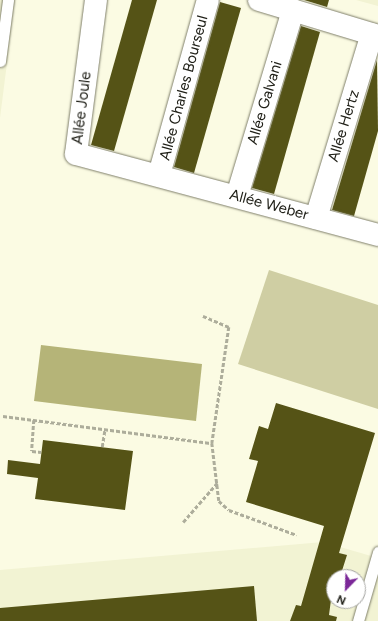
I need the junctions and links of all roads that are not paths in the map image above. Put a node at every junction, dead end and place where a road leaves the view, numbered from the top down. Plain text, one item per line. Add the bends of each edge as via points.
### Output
1 (8, 0) edge
2 (96, 0) edge
3 (208, 0) edge
4 (259, 0) edge
5 (292, 10) junction
6 (375, 35) edge
7 (0, 61) edge
8 (159, 176) junction
9 (237, 196) junction
10 (316, 218) junction
11 (378, 235) edge
12 (378, 552) edge
13 (358, 621) edge

1 - 7 lane
2 - 8 street, Allée Joule via 76,154
3 - 8 street, Allée Charles Bourseul
4 - 5 street
5 - 6 street
5 - 9 street, Allée Galvani
6 - 10 street, Allée Hertz
8 - 9 street, Allée Weber
9 - 10 street, Allée Weber
10 - 11 street, Allée Weber
12 - 13 lane

